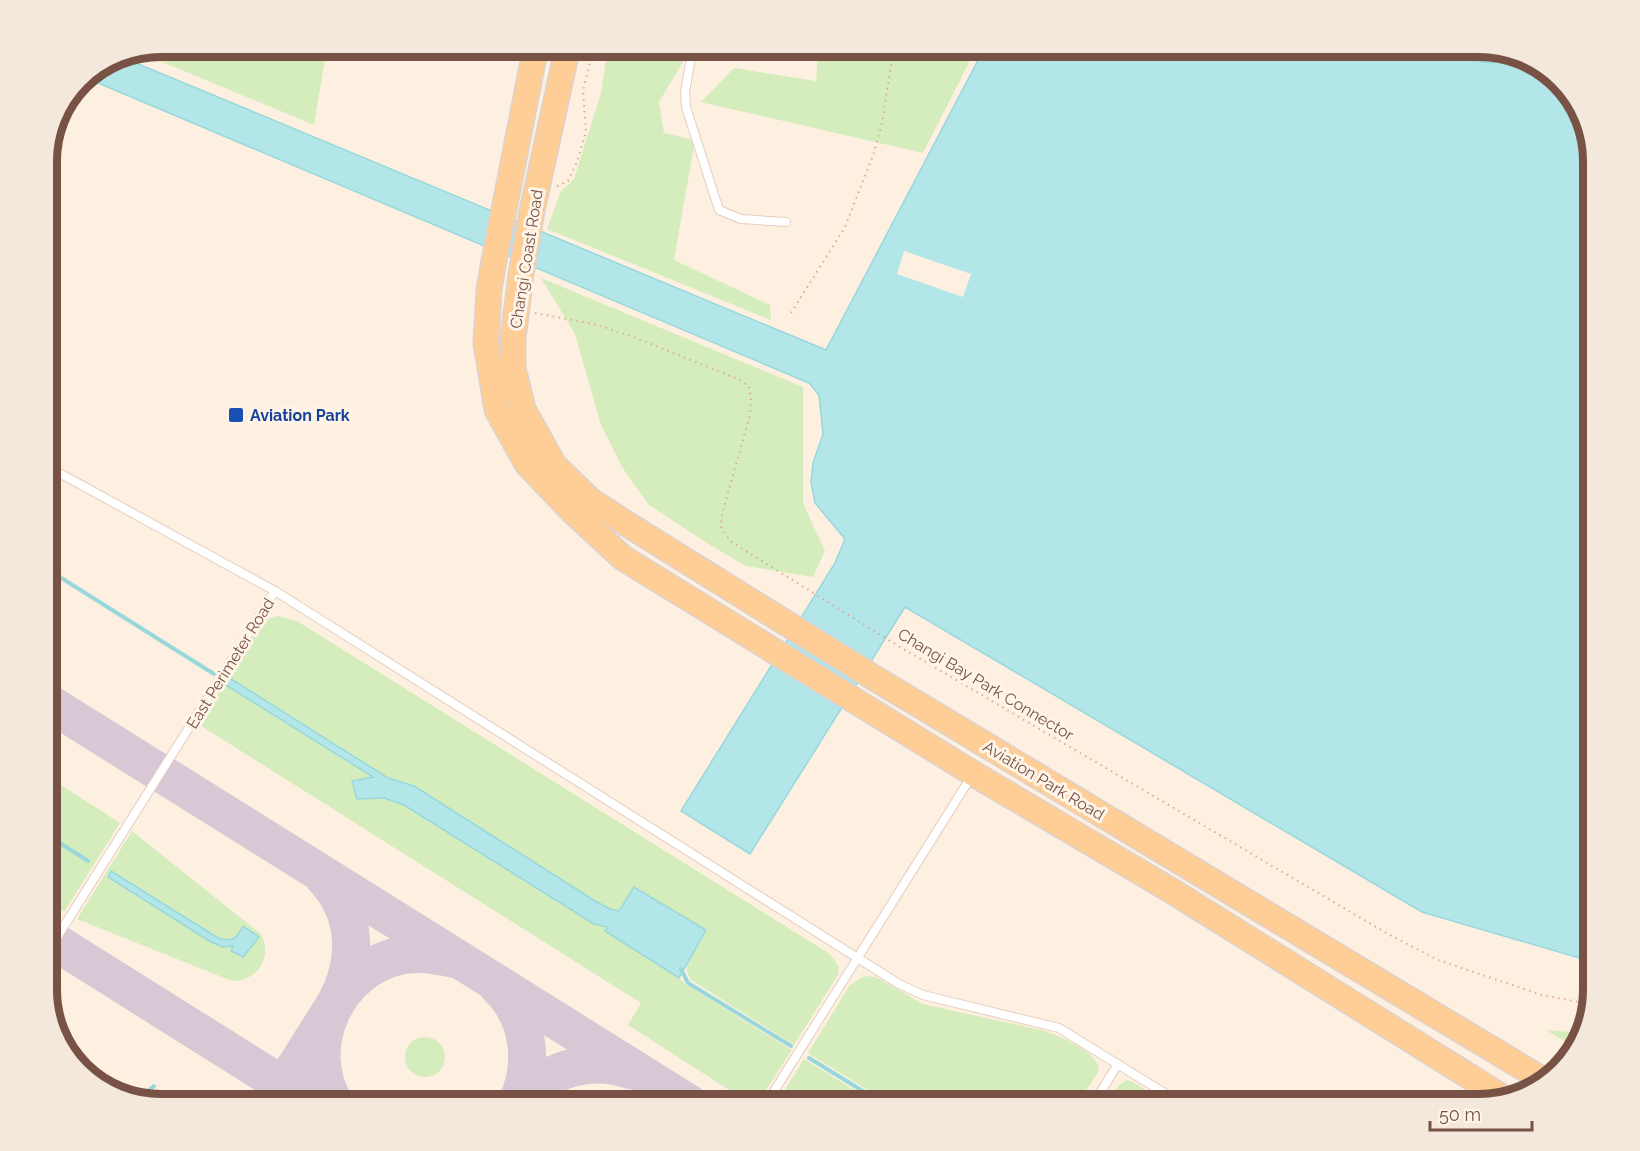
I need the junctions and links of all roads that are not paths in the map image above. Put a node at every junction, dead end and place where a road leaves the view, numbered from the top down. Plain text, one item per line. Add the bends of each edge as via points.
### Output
1 (534, 57) edge
2 (566, 57) edge
3 (691, 57) edge
4 (786, 222) dead end
5 (527, 464) joint
6 (554, 465) joint
7 (57, 473) edge
8 (275, 591) junction
9 (974, 774) junction
10 (57, 937) edge
11 (857, 958) junction
12 (1118, 1064) junction
13 (1537, 1077) edge
14 (1495, 1092) edge
15 (772, 1094) edge
16 (1100, 1094) edge
17 (1166, 1094) edge

1 - 5 main road, Changi Coast Road via 493,266 486,343 497,410
2 - 6 main road, Changi Coast Road via 532,211 513,339 513,368 523,409
3 - 4 lane via 686,108 719,210 741,219
5 - 9 main road, Aviation Park Road via 623,558
6 - 13 main road, Aviation Park Road via 590,500 787,624
7 - 8 lane, East Perimeter Road
8 - 10 lane, East Perimeter Road
8 - 11 lane
9 - 11 lane
9 - 14 main road, Aviation Park Road via 1172,891
11 - 12 lane via 923,995 1059,1028
11 - 15 lane
12 - 16 lane
12 - 17 lane

